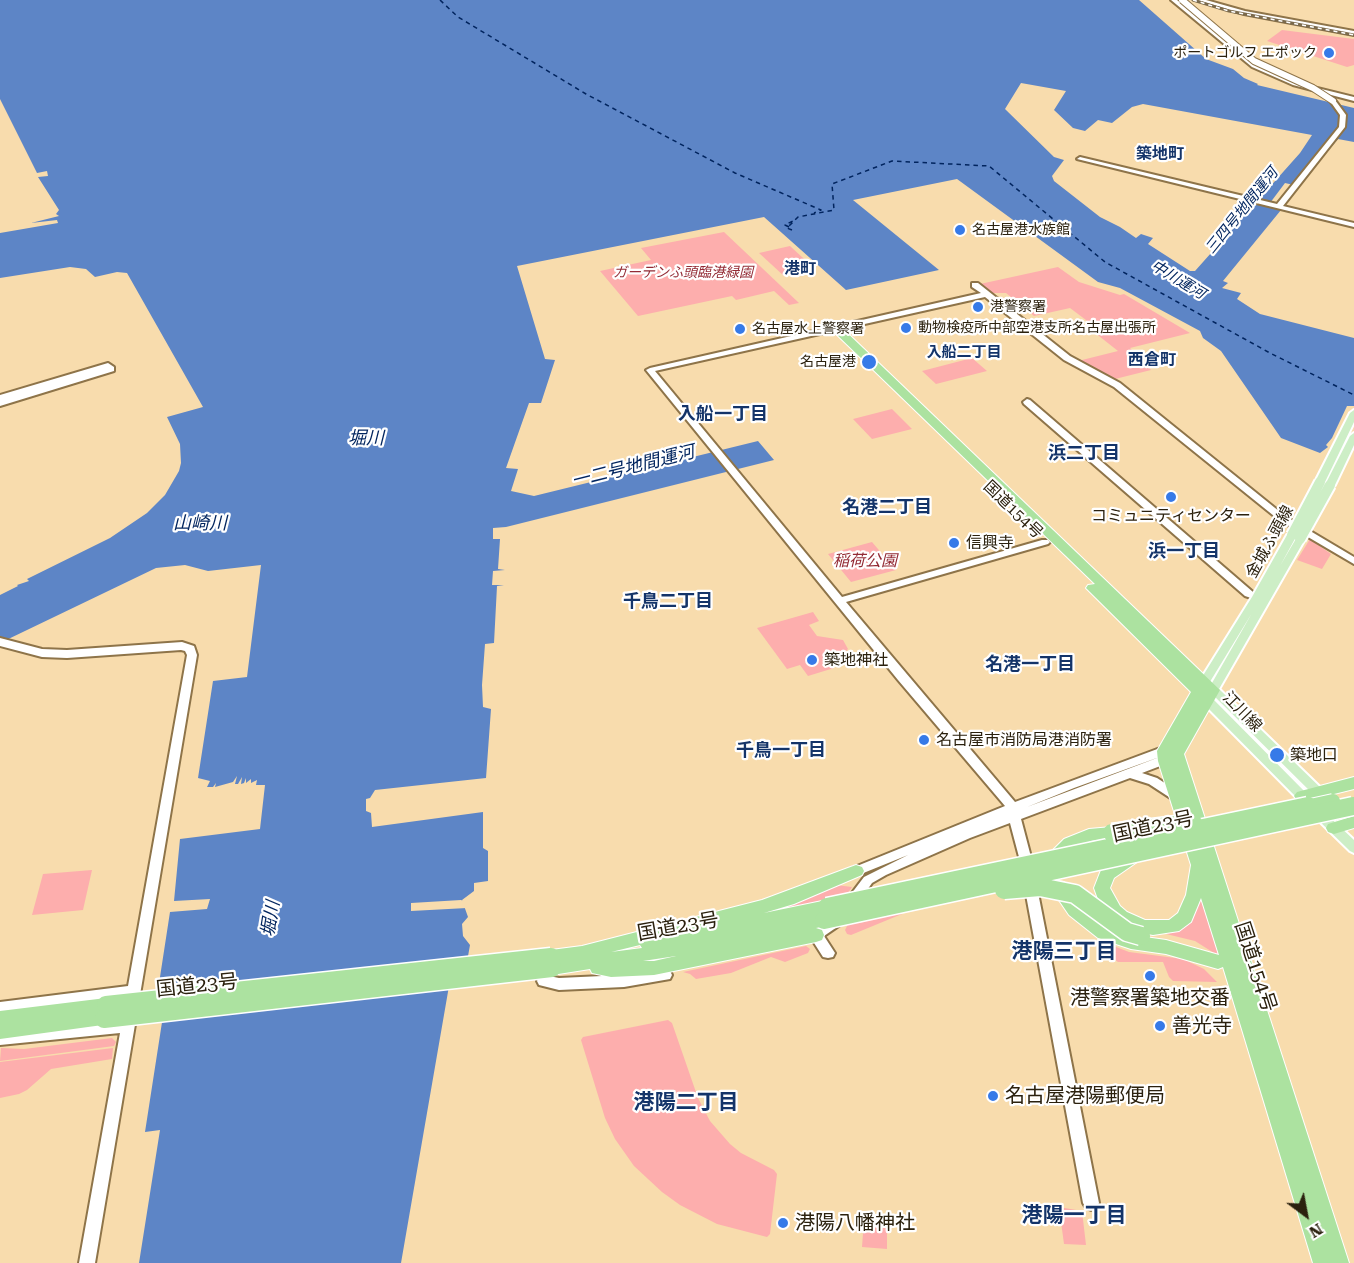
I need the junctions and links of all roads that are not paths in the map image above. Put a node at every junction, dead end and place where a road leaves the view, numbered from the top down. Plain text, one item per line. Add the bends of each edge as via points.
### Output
1 (1174, 0) edge
2 (1182, 0) edge
3 (1200, 0) edge
4 (1354, 33) edge
5 (1354, 99) edge
6 (1080, 159) dead end
7 (1279, 206) junction
8 (1354, 225) edge
9 (975, 285) dead end
10 (987, 294) junction
11 (832, 329) junction
12 (0, 398) edge
13 (1027, 402) dead end
14 (0, 403) edge
15 (1352, 416) edge
16 (1351, 436) edge
17 (1296, 537) junction
18 (1045, 542) junction
19 (1354, 561) edge
20 (1257, 597) junction
21 (840, 601) junction
22 (2, 643) edge
23 (1206, 690) junction
24 (1169, 755) junction
25 (1132, 774) junction
26 (1354, 783) edge
27 (1317, 792) junction
28 (1176, 796) junction
29 (1302, 796) junction
30 (1354, 797) edge
31 (1354, 806) edge
32 (1014, 811) junction
33 (1247, 819) junction
34 (1348, 826) edge
35 (1354, 848) edge
36 (1143, 851) junction
37 (1198, 863) junction
38 (856, 871) joint
39 (940, 896) junction
40 (822, 921) junction
41 (828, 953) dead end
42 (583, 959) junction
43 (1218, 962) junction
44 (549, 968) junction
45 (665, 975) dead end
46 (1234, 975) junction
47 (135, 991) junction
48 (0, 1008) edge
49 (0, 1019) edge
50 (128, 1026) junction
51 (0, 1031) edge
52 (0, 1038) edge
53 (1091, 1203) dead end
54 (87, 1263) edge
55 (1323, 1263) edge
56 (1339, 1263) edge

1 - 5 street via 1254,66 1295,84
2 - 7 street, bridge via 1254,61 1323,94 1341,111 1343,123 1338,133
3 - 4 street
6 - 7 street
7 - 8 street
9 - 10 street
10 - 11 street
10 - 19 street via 1067,358 1120,387 1282,518
11 - 18 highway, 国道154号
11 - 21 street via 650,370
11 - 23 highway, 国道154号
12 - 14 street via 108,365 111,369
13 - 20 street
15 - 16 main road, 金城ふ頭線
16 - 17 main road, 金城ふ頭線, bridge
17 - 20 main road, 金城ふ頭線
17 - 23 main road, 金城ふ頭線
18 - 21 street
18 - 23 highway, 国道154号
20 - 23 main road, 金城ふ頭線
21 - 32 street
22 - 47 street via 42,653 67,654 168,645 190,649 191,668
23 - 24 highway
23 - 27 main road, 江川線
23 - 29 main road, 江川線
24 - 25 street
24 - 28 highway, 国道154号
24 - 32 street
24 - 56 highway, 国道154号
25 - 28 street
25 - 32 street
26 - 27 highway
27 - 29 highway
27 - 34 main road, 江川線
28 - 37 highway, 国道154号
29 - 34 main road, 江川線
30 - 33 highway, 国道23号, bridge
31 - 36 highway, 国道23号, bridge
32 - 38 street
32 - 40 street via 868,880 831,926
32 - 53 street
33 - 40 highway, 国道23号, bridge
33 - 43 highway, bridge via 1079,838 1060,852 1055,866 1057,884 1084,919 1117,938 1182,950
34 - 35 main road, 江川線
36 - 37 highway, bridge via 1114,868 1102,888 1121,917 1143,927 1173,926 1185,917 1194,895
36 - 39 highway, 国道23号, bridge
37 - 46 highway, 国道154号
38 - 42 highway via 780,902
39 - 40 highway, 国道23号, bridge
39 - 43 highway, bridge via 1030,887 1062,890 1075,894 1128,932 1188,943
40 - 41 street
40 - 42 highway, 国道23号 via 684,938
40 - 42 highway via 654,968 611,970
42 - 44 highway, 国道23号
43 - 46 highway
44 - 45 street via 559,984
44 - 49 highway, 国道23号, bridge via 117,1004
44 - 51 highway, 国道23号, bridge
46 - 55 highway, 国道154号
47 - 48 street
47 - 50 street
50 - 52 street
50 - 54 street

